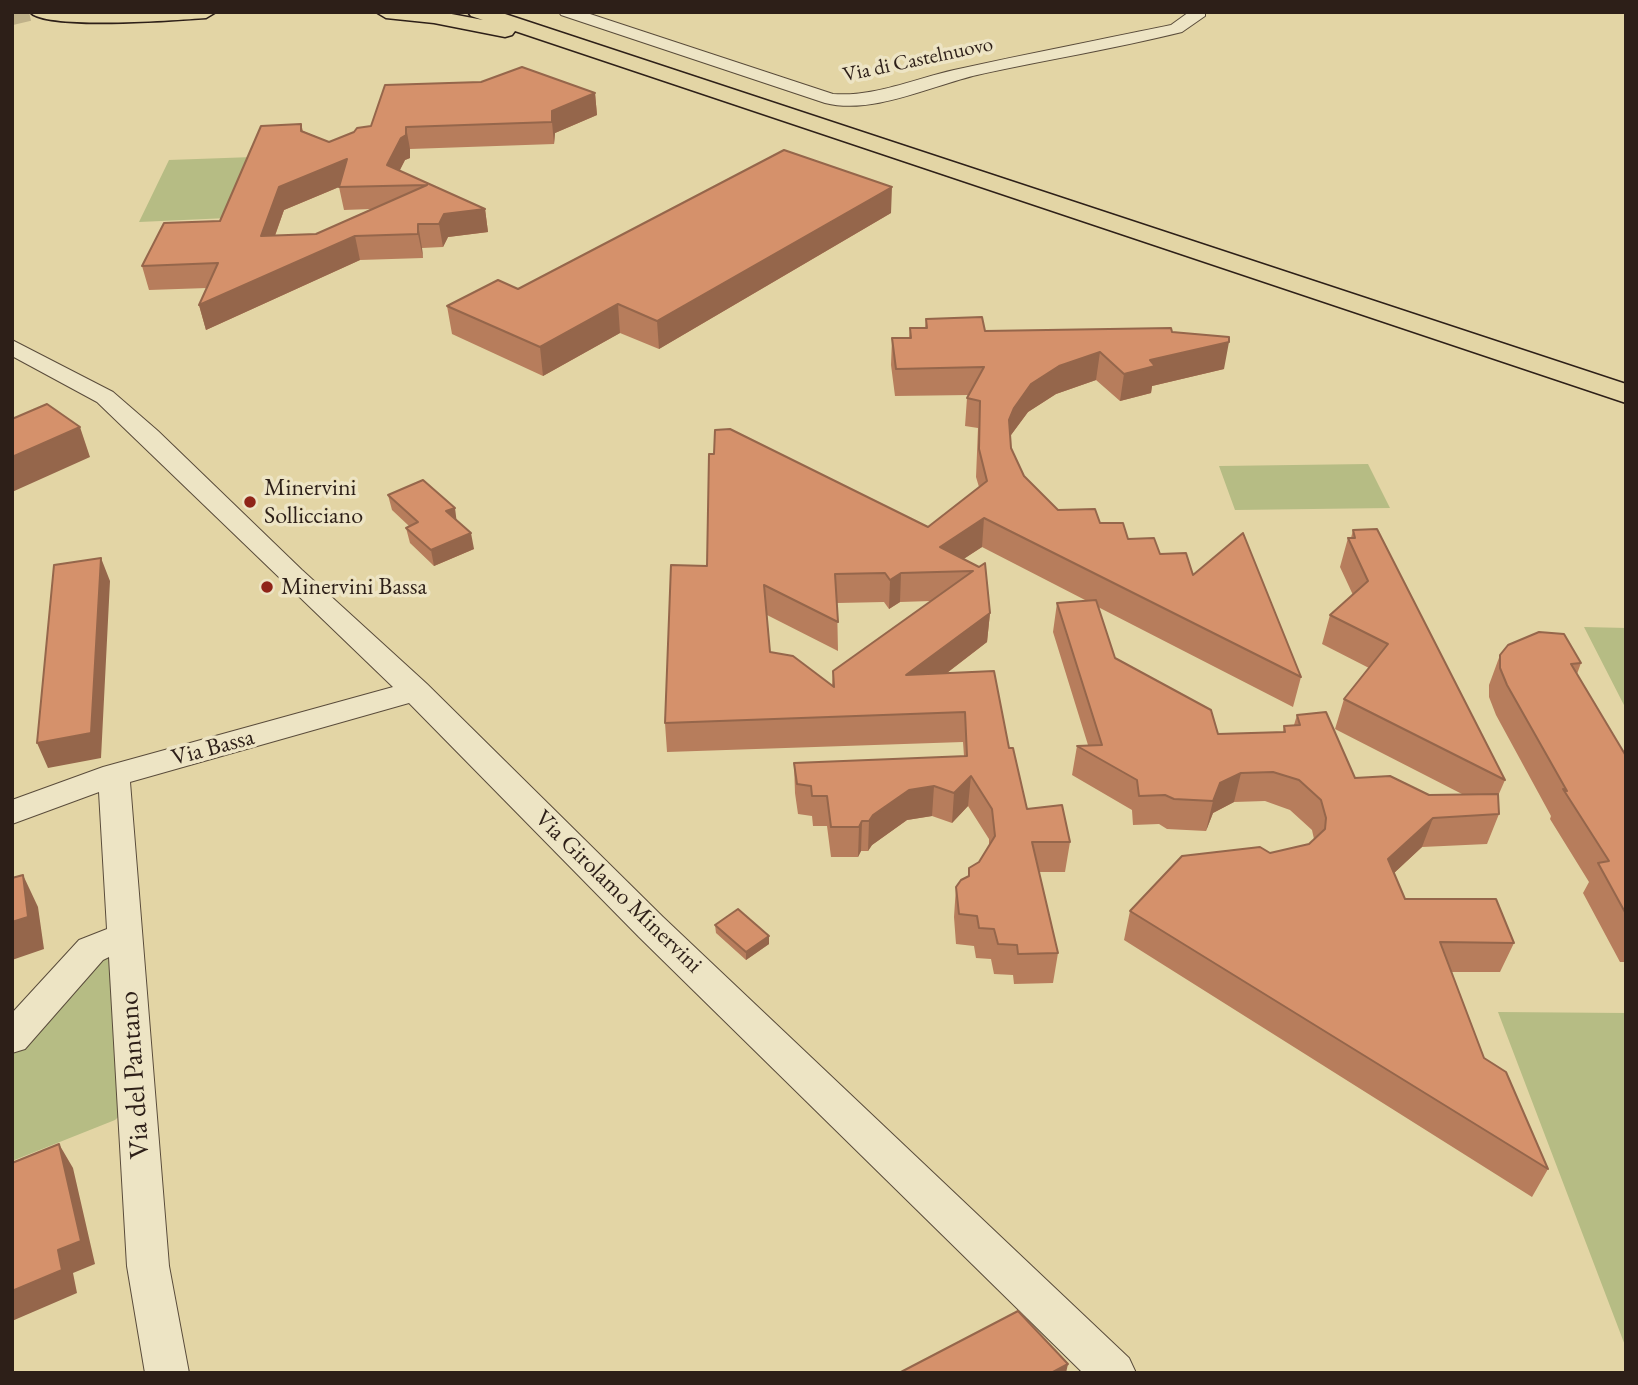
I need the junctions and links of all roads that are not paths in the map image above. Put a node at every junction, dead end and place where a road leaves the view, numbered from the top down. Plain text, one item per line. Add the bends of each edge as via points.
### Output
1 (40, 12) edge
2 (82, 12) edge
3 (92, 12) edge
4 (206, 12) edge
5 (386, 12) edge
6 (478, 12) edge
7 (518, 12) edge
8 (567, 12) edge
9 (1197, 12) edge
10 (641, 66) junction
11 (12, 347) edge
12 (1626, 372) edge
13 (1626, 394) edge
14 (415, 691) junction
15 (114, 775) junction
16 (12, 811) edge
17 (125, 936) junction
18 (12, 1038) edge
19 (167, 1373) edge
20 (1114, 1373) edge

1 - 4 highway via 109,17
2 - 3 highway
5 - 10 highway via 481,25
6 - 10 highway
7 - 12 highway
8 - 9 street, Via di Castelnuovo via 844,101 1176,29 1190,23
10 - 13 highway
11 - 14 street, Via Girolamo Minervini via 106,397
14 - 15 street, Via Bassa
14 - 20 street, Via Girolamo Minervini via 651,927
15 - 16 street, Via Bassa
15 - 17 street, Via del Pantano
17 - 18 street via 91,950
17 - 19 street, Via del Pantano via 148,1266

